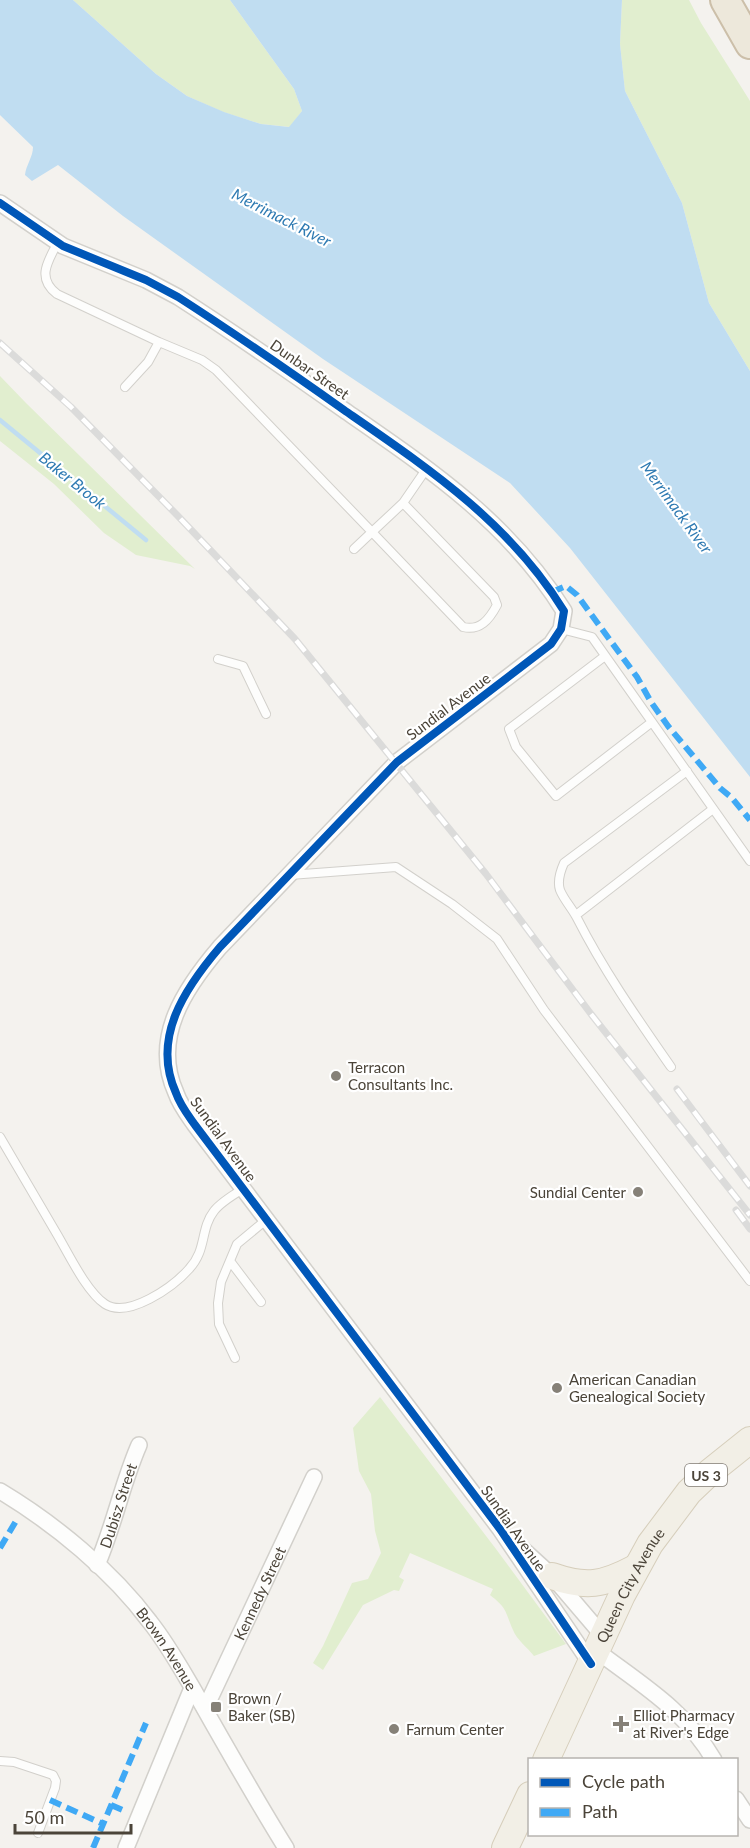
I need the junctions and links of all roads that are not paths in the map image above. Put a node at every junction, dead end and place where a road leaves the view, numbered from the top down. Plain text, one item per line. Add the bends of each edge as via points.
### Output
1 (725, 0) edge
2 (739, 0) edge
3 (750, 13) edge
4 (750, 44) edge
5 (0, 202) edge
6 (58, 242) junction
7 (159, 342) junction
8 (124, 387) dead end
9 (428, 467) junction
10 (403, 503) junction
11 (372, 532) junction
12 (354, 549) dead end
13 (561, 629) junction
14 (605, 656) junction
15 (218, 659) dead end
16 (266, 714) dead end
17 (652, 722) junction
18 (687, 771) junction
19 (713, 809) junction
20 (750, 861) edge
21 (289, 875) junction
22 (576, 915) junction
23 (671, 1067) dead end
24 (0, 1137) edge
25 (243, 1189) junction
26 (266, 1220) junction
27 (230, 1262) junction
28 (750, 1281) edge
29 (261, 1302) dead end
30 (235, 1358) dead end
31 (750, 1440) edge
32 (139, 1445) dead end
33 (314, 1477) dead end
34 (0, 1491) edge
35 (500, 1530) junction
36 (98, 1565) junction
37 (635, 1568) junction
38 (552, 1576) junction
39 (598, 1651) junction
40 (192, 1688) junction
41 (205, 1709) junction
42 (547, 1758) edge
43 (713, 1758) edge
44 (0, 1761) edge
45 (528, 1799) edge
46 (738, 1802) edge
47 (750, 1820) edge
48 (38, 1833) dead end
49 (126, 1848) edge
50 (285, 1848) edge
51 (505, 1848) edge

1 - 4 highway
2 - 3 highway
5 - 6 street, Dunbar Street
6 - 7 lane via 44,273 48,287
6 - 9 street, Dunbar Street via 178,297
7 - 8 lane via 148,362
7 - 11 lane via 216,370
9 - 10 lane
9 - 13 street, Dunbar Street via 511,540 564,611
10 - 11 lane
10 - 11 lane via 495,597 497,605 491,617 481,626 463,627
11 - 12 lane
13 - 14 lane via 592,637
13 - 21 street, Sundial Avenue via 535,658 397,762
14 - 17 lane
14 - 17 lane via 509,729 516,747 556,796
15 - 16 lane via 243,666
17 - 18 lane
18 - 19 lane
18 - 22 lane via 564,863 560,889
19 - 20 lane
19 - 22 lane
21 - 25 street, Sundial Avenue via 197,974 179,1006 168,1040 167,1059 176,1094
21 - 28 lane via 396,867 496,939 544,1010
22 - 23 lane via 612,982
24 - 25 lane via 80,1274 98,1298 113,1307 135,1306 188,1270 199,1255 214,1210
25 - 26 street, Sundial Avenue
26 - 27 lane via 237,1244
26 - 35 street, Sundial Avenue
27 - 29 lane
27 - 30 lane via 221,1282 219,1324
31 - 37 main road, Queen City Avenue / US 3 via 689,1492
32 - 36 street, Dubisz Street
33 - 41 street, Kennedy Street
34 - 36 street, Brown Avenue
35 - 38 street, Sundial Avenue
35 - 39 street, Sundial Avenue
36 - 40 street, Brown Avenue via 150,1622
37 - 38 main road via 616,1578 587,1585
37 - 39 main road, Queen City Avenue / US 3
38 - 39 street, Sundial Avenue
39 - 42 main road, Queen City Avenue / US 3
39 - 43 street via 689,1724
40 - 41 street, Brown Avenue
40 - 49 street
41 - 50 street, Brown Avenue
44 - 48 lane via 49,1772 56,1780
45 - 51 main road
46 - 47 street

